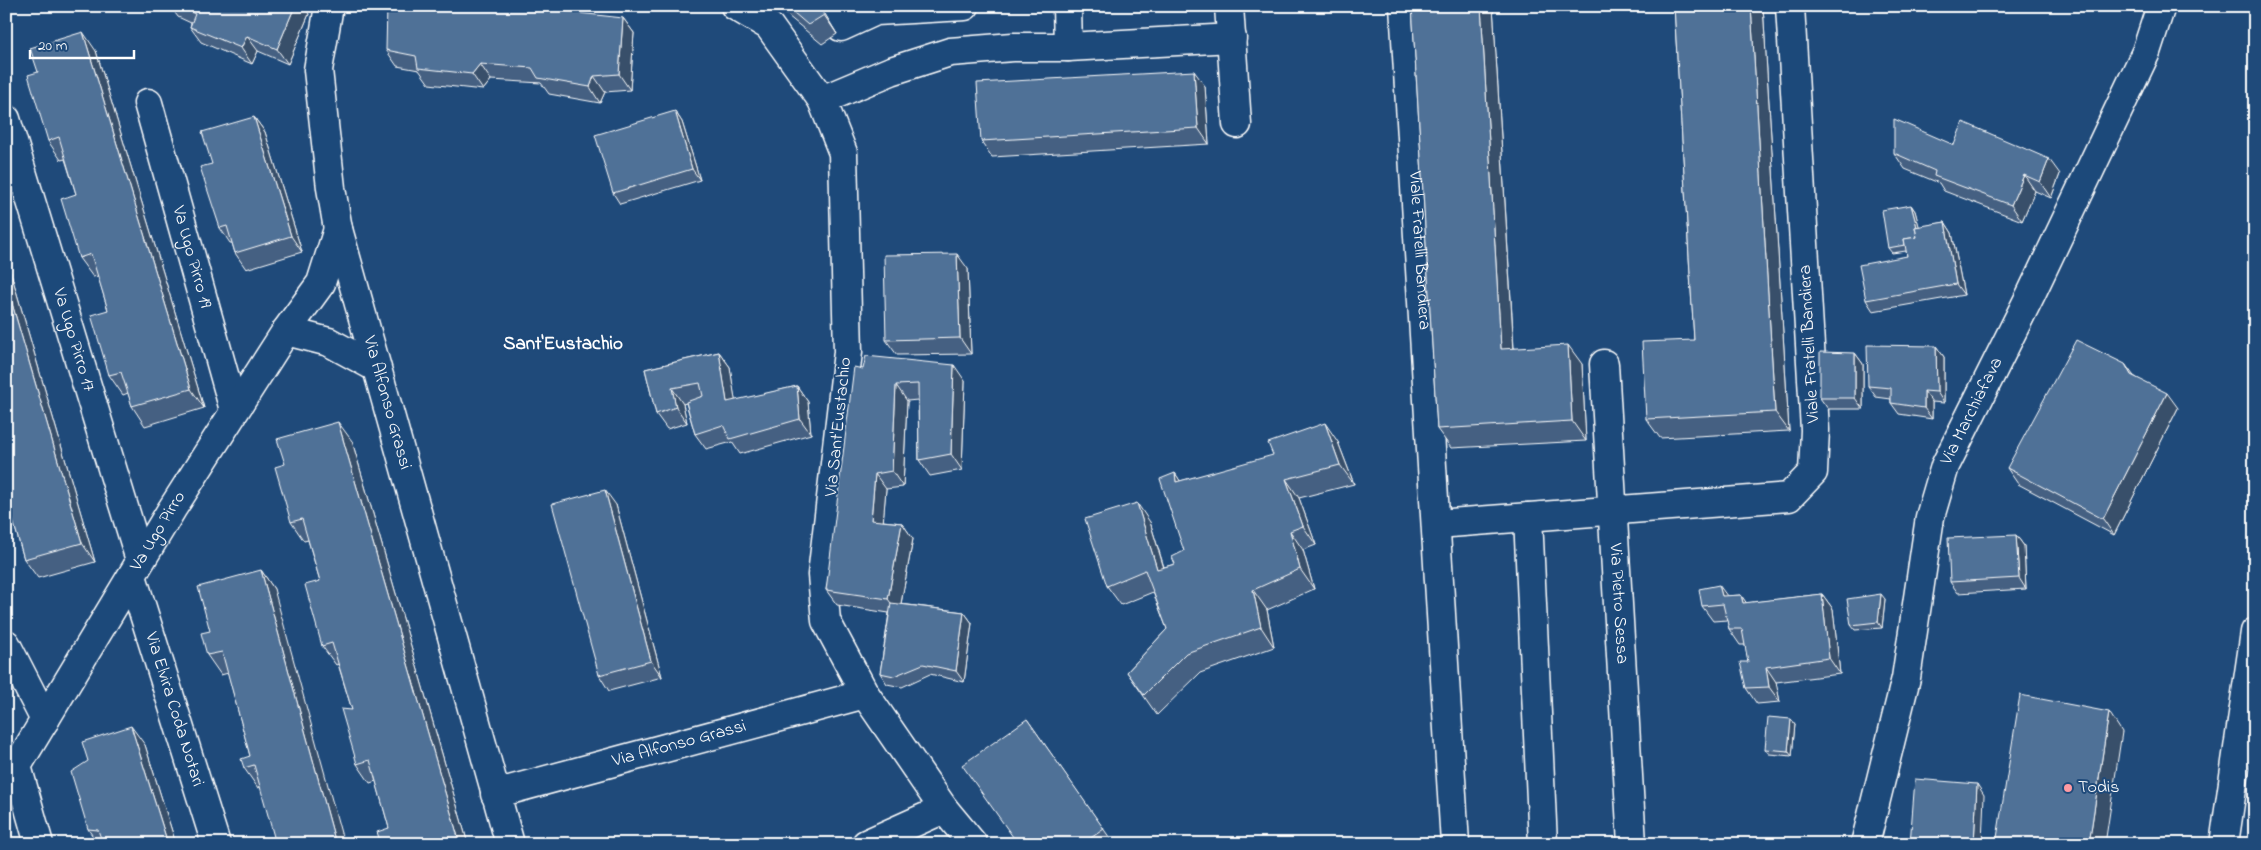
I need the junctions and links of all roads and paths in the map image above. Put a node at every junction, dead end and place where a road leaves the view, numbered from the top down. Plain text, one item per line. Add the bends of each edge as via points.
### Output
1 (329, 6) edge
2 (735, 6) edge
3 (829, 6) edge
4 (965, 6) edge
5 (1067, 6) edge
6 (1229, 6) edge
7 (1404, 6) edge
8 (1790, 6) edge
9 (2161, 6) edge
10 (1232, 38) junction
11 (1068, 47) junction
12 (822, 100) junction
13 (148, 103) dead end
14 (6, 119) edge
15 (1237, 124) dead end
16 (338, 228) junction
17 (286, 331) junction
18 (1604, 364) dead end
19 (375, 367) junction
20 (234, 410) junction
21 (1613, 511) junction
22 (1528, 517) junction
23 (1437, 524) junction
24 (136, 568) junction
25 (2255, 632) edge
26 (6, 644) edge
27 (864, 694) junction
28 (45, 720) junction
29 (11, 759) edge
30 (495, 794) junction
31 (944, 809) junction
32 (39, 844) edge
33 (216, 844) edge
34 (510, 844) edge
35 (866, 844) edge
36 (973, 844) edge
37 (1455, 844) edge
38 (1543, 844) edge
39 (1632, 844) edge
40 (1865, 844) edge
41 (2224, 844) edge

1 - 16 main road, Via Alfonso Grassi via 318,70
2 - 12 main road, Via Sant'Eustachio via 769,26
3 - 4 main road via 841,27 876,11
5 - 11 main road
6 - 10 main road
7 - 23 main road, Viale Fratelli Bandiera
8 - 21 main road, Viale Fratelli Bandiera via 1815,430 1813,472 1789,497
9 - 40 main road, Via Marchiafava via 2146,52 1945,466 1930,517 1906,678
10 - 11 main road
10 - 15 main road
11 - 12 main road via 950,52 891,71
12 - 27 main road, Via Sant'Eustachio via 843,153 848,352 823,584 826,621
13 - 20 main road, Va Ugo Pirro 19
14 - 24 main road, Va Ugo Pirro 17
16 - 17 main road, Va Ugo Pirro via 321,283
16 - 19 main road, Via Alfonso Grassi
17 - 19 main road via 329,342
17 - 20 main road, Va Ugo Pirro
18 - 21 main road, Via Pietro Sessa
19 - 30 main road, Via Alfonso Grassi
20 - 24 main road, Va Ugo Pirro
21 - 22 main road, Viale Fratelli Bandiera
21 - 39 main road, Via Pietro Sessa
22 - 23 main road, Viale Fratelli Bandiera
22 - 38 main road
23 - 37 main road, Viale Fratelli Bandiera
24 - 28 main road, Va Ugo Pirro
24 - 33 main road, Via Elvira Coda Notari
25 - 41 main road
26 - 28 main road
27 - 30 main road, Via Alfonso Grassi
27 - 31 main road, Via Sant'Eustachio
28 - 29 main road, Va Ugo Pirro
29 - 32 main road, Va Ugo Pirro
30 - 34 main road, Via Alfonso Grassi
31 - 35 main road
31 - 36 main road, Via Sant'Eustachio

